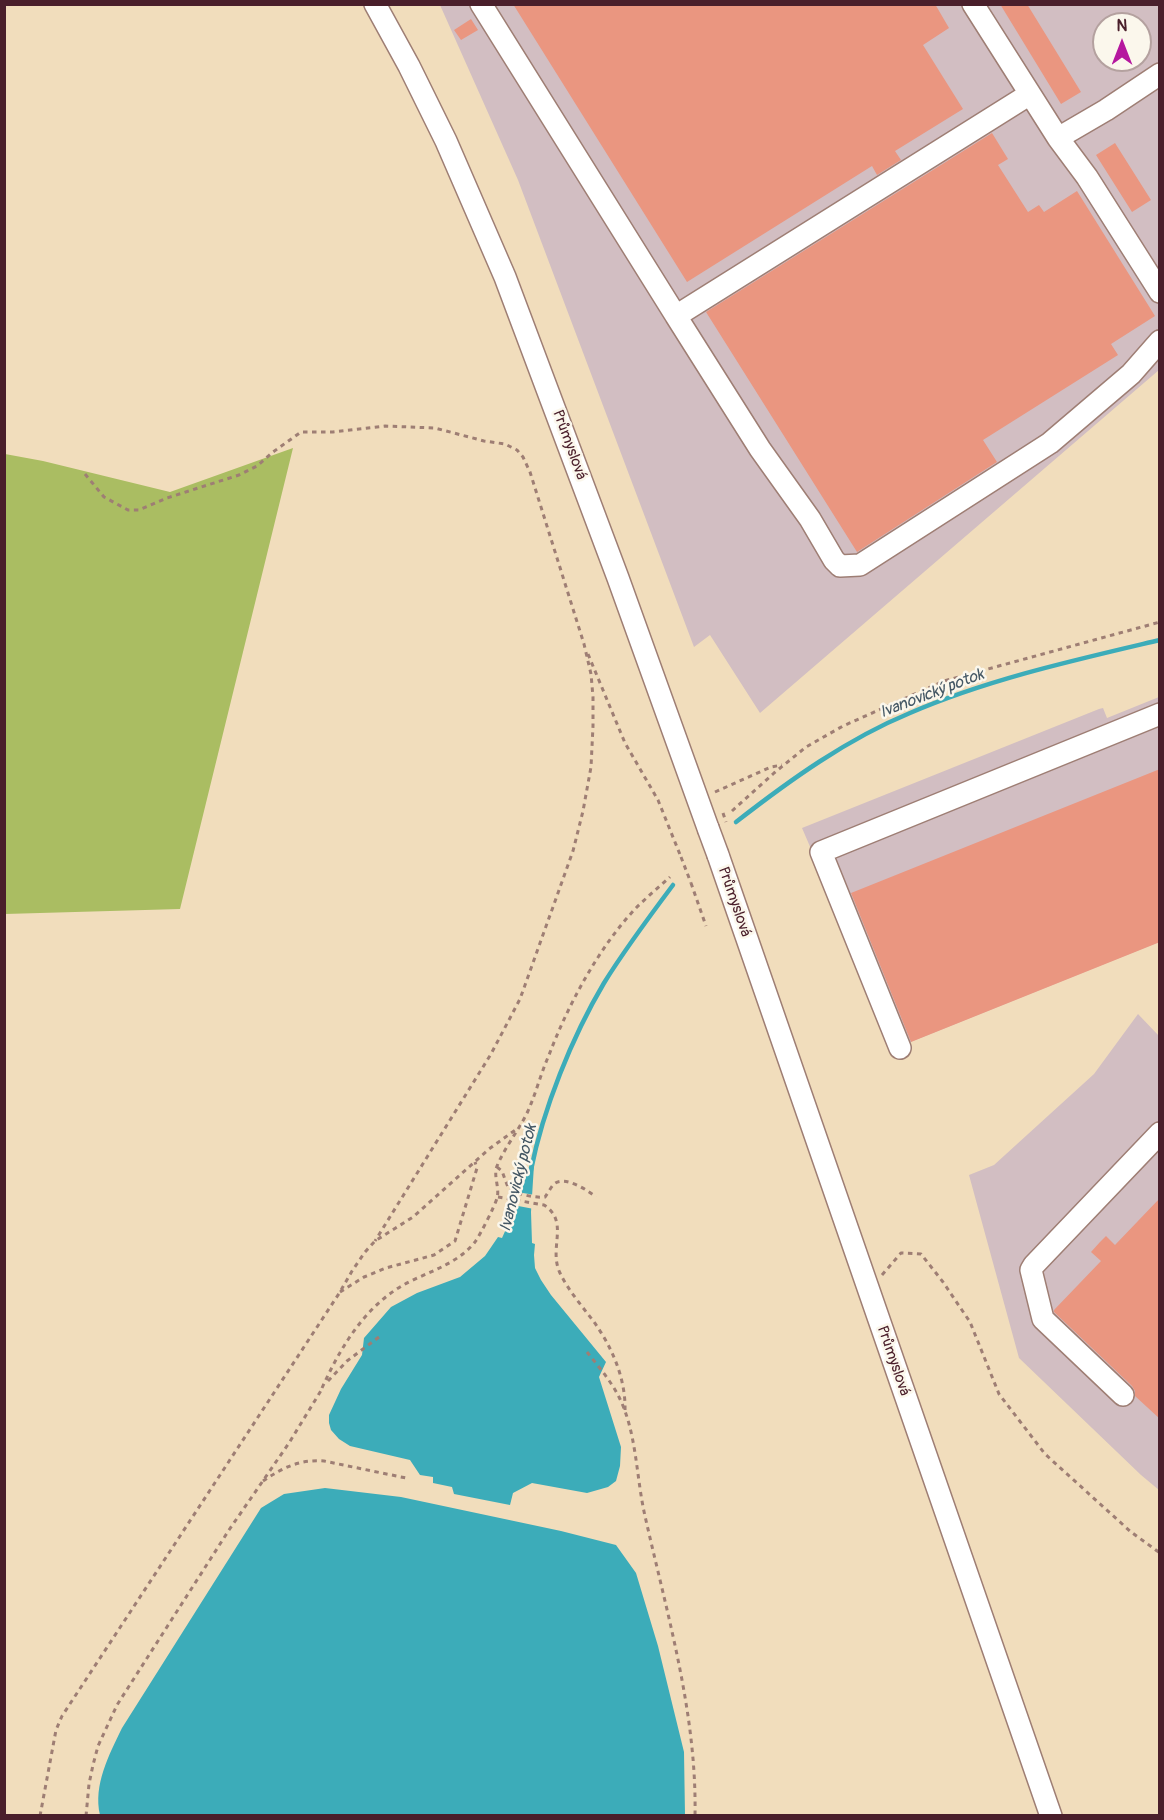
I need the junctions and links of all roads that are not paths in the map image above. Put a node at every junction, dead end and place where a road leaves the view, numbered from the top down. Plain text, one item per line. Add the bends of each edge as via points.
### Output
1 (375, 4) edge
2 (481, 4) edge
3 (973, 4) edge
4 (1160, 74) edge
5 (1030, 94) junction
6 (1058, 138) junction
7 (1160, 292) edge
8 (676, 316) junction
9 (1160, 341) edge
10 (1160, 714) edge
11 (900, 1048) dead end
12 (1160, 1133) edge
13 (1123, 1395) dead end
14 (1051, 1815) edge

1 - 14 street, Průmyslová, bridge via 446,141 505,277 618,578
2 - 8 street
3 - 5 street
4 - 6 street
5 - 6 street
5 - 8 street
6 - 7 street
8 - 9 street via 834,560 848,567 860,565 1050,443 1131,374
10 - 11 street via 821,852
12 - 13 street via 1031,1270 1043,1319

